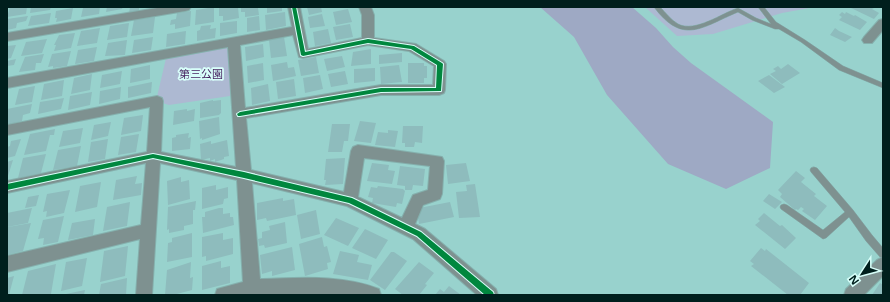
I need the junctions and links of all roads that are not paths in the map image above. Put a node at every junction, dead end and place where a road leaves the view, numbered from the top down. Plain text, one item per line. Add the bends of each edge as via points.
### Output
1 (185, 7) edge
2 (294, 7) edge
3 (365, 7) edge
4 (657, 7) edge
5 (761, 7) edge
6 (159, 9) edge
7 (883, 24) edge
8 (298, 30) junction
9 (785, 30) junction
10 (7, 37) edge
11 (868, 40) dead end
12 (234, 42) junction
13 (368, 42) junction
14 (7, 83) edge
15 (883, 86) edge
16 (240, 114) junction
17 (7, 130) edge
18 (153, 156) junction
19 (814, 170) dead end
20 (244, 175) junction
21 (7, 187) edge
22 (350, 200) junction
23 (784, 207) dead end
24 (850, 212) junction
25 (406, 228) junction
26 (148, 230) junction
27 (883, 254) edge
28 (7, 264) edge
29 (883, 265) edge
30 (252, 288) junction
31 (144, 295) edge
32 (223, 295) edge
33 (373, 295) edge
34 (490, 295) edge
35 (852, 295) edge

1 - 6 street
2 - 8 street
3 - 13 street via 368,15
4 - 9 lane via 674,26 684,29 694,29 738,10 754,19
5 - 9 lane via 774,23
6 - 10 street
7 - 11 street
8 - 12 street
8 - 13 street via 303,54
9 - 15 lane via 841,68
12 - 14 street
12 - 16 street
13 - 16 street via 412,47 440,64 439,90 380,90
16 - 20 street
17 - 18 street via 157,101
18 - 20 street
18 - 21 street
18 - 26 street
19 - 24 lane
20 - 22 street
20 - 30 street
22 - 25 street
22 - 25 street via 358,152 437,161 435,194 418,200
23 - 24 lane via 823,235
24 - 27 lane
25 - 34 street via 419,234
26 - 28 street
26 - 31 street
29 - 35 street
30 - 32 street
30 - 33 street via 344,287

